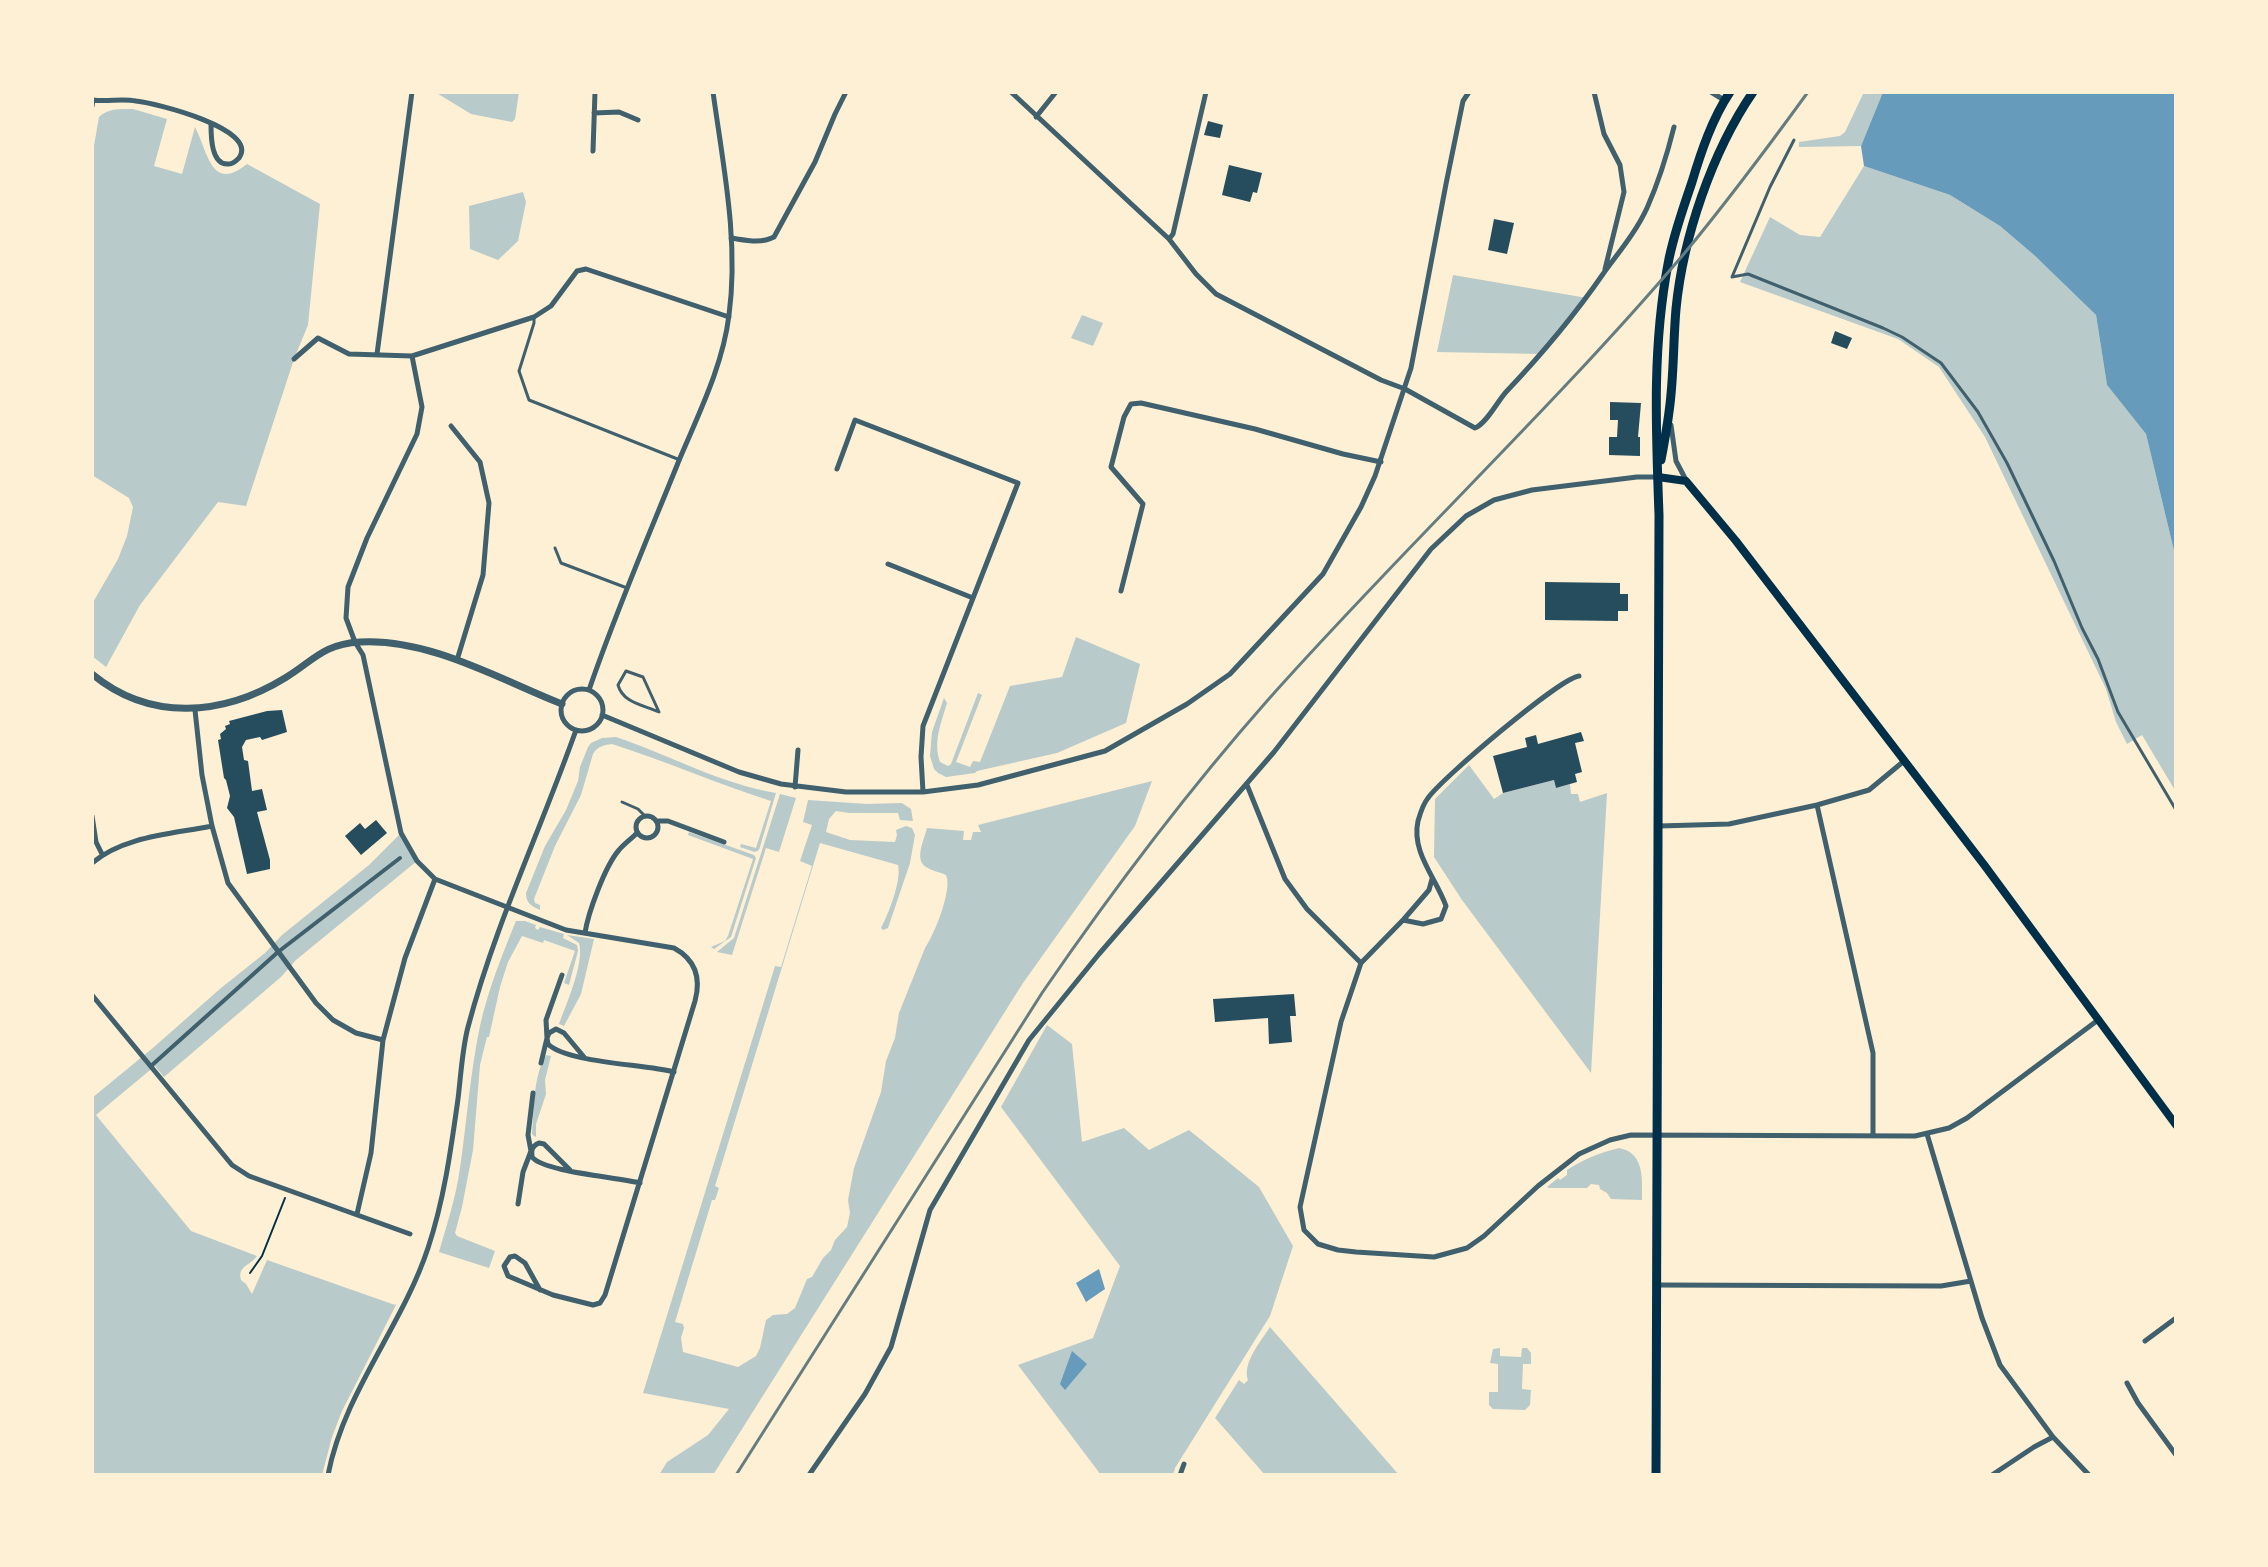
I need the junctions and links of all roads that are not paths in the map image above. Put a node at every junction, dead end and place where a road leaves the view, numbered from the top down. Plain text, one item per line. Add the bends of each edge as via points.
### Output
1 (412, 92) edge
2 (595, 92) edge
3 (713, 92) edge
4 (846, 92) edge
5 (1011, 92) edge
6 (1056, 92) edge
7 (1206, 92) edge
8 (1469, 92) edge
9 (1594, 92) edge
10 (1711, 92) edge
11 (1753, 92) edge
12 (1727, 96) edge
13 (92, 106) edge
14 (1741, 109) junction
15 (594, 113) junction
16 (1036, 117) junction
17 (638, 120) dead end
18 (211, 124) junction
19 (1674, 127) dead end
20 (1794, 140) dead end
21 (593, 151) dead end
22 (731, 238) junction
23 (1169, 239) junction
24 (1603, 274) junction
25 (534, 317) junction
26 (729, 317) junction
27 (377, 354) junction
28 (412, 356) junction
29 (294, 359) dead end
30 (1405, 389) junction
31 (1670, 411) junction
32 (451, 426) dead end
33 (680, 460) junction
34 (1381, 462) junction
35 (837, 469) dead end
36 (1658, 477) junction
37 (1686, 481) junction
38 (555, 548) dead end
39 (888, 564) dead end
40 (627, 588) junction
41 (1121, 591) dead end
42 (973, 598) junction
43 (355, 642) junction
44 (456, 661) junction
45 (92, 674) edge
46 (1579, 676) dead end
47 (589, 690) junction
48 (562, 704) junction
49 (195, 710) junction
50 (659, 712) joint
51 (602, 715) junction
52 (576, 730) junction
53 (798, 750) dead end
54 (1904, 760) junction
55 (1247, 785) junction
56 (795, 787) junction
57 (923, 792) junction
58 (622, 802) dead end
59 (1817, 805) junction
60 (2176, 810) edge
61 (92, 816) edge
62 (645, 816) junction
63 (657, 821) junction
64 (212, 826) junction
65 (1659, 826) junction
66 (637, 833) junction
67 (724, 842) dead end
68 (102, 854) junction
69 (400, 858) dead end
70 (92, 863) edge
71 (1432, 878) junction
72 (435, 879) junction
73 (508, 908) junction
74 (1403, 920) junction
75 (585, 933) junction
76 (278, 952) junction
77 (1361, 963) junction
78 (562, 975) dead end
79 (92, 995) edge
80 (2098, 1020) junction
81 (547, 1038) junction
82 (383, 1040) junction
83 (584, 1057) junction
84 (541, 1063) dead end
85 (151, 1066) junction
86 (674, 1072) junction
87 (533, 1093) dead end
88 (2176, 1125) edge
89 (1656, 1134) junction
90 (1927, 1134) junction
91 (1873, 1135) junction
92 (531, 1151) junction
93 (570, 1170) junction
94 (640, 1183) junction
95 (518, 1204) dead end
96 (357, 1214) junction
97 (410, 1234) dead end
98 (507, 1248) dead end
99 (510, 1257) junction
100 (1971, 1281) junction
101 (1657, 1285) junction
102 (540, 1290) junction
103 (2176, 1318) edge
104 (2145, 1341) dead end
105 (2127, 1383) dead end
106 (2053, 1437) junction
107 (2176, 1455) edge
108 (1184, 1464) dead end
109 (328, 1475) edge
110 (809, 1475) edge
111 (1180, 1475) edge
112 (1656, 1475) edge
113 (1992, 1475) edge
114 (2089, 1475) edge

1 - 27 street
2 - 15 street
3 - 22 street
4 - 22 street via 774,237
5 - 16 street
6 - 16 street
7 - 23 street
8 - 30 street via 1454,142
9 - 24 street via 1624,192
10 - 12 street
11 - 14 main road
12 - 14 main road
12 - 36 main road via 1700,156 1668,262 1655,395
13 - 18 street via 93,100 137,101
14 - 31 main road via 1707,182 1691,235 1676,306
15 - 17 street via 619,112
15 - 21 street
16 - 23 street
18 - 18 street via 218,160 237,161 242,145
19 - 24 street via 1646,210
20 - 60 lane via 1732,277 1748,274 1883,328 1941,363 2007,463 2118,712
22 - 26 street
23 - 30 street via 1216,294
24 - 30 street via 1482,425 1475,428
25 - 26 street via 551,306 577,271 586,269
25 - 28 street
25 - 33 lane via 519,371 529,400
26 - 33 street
27 - 28 street
27 - 29 street via 349,354 318,338
28 - 43 street via 422,407 417,434 348,587 346,618
30 - 34 street
31 - 36 main road
31 - 37 street via 1676,461
32 - 44 street via 480,462 489,503 483,575
33 - 40 street
34 - 41 street via 1135,402 1124,417 1111,467 1143,504
34 - 57 street via 1323,574 1230,674 1105,751 978,785
35 - 42 street via 855,420 1018,483
36 - 37 main road
36 - 55 street via 1532,490 1494,500 1466,516 1431,549
36 - 65 main road
37 - 54 main road
38 - 40 lane via 561,563
39 - 42 street
40 - 47 street
42 - 57 street via 923,726
43 - 44 street via 401,643
43 - 49 street via 315,655 256,693
43 - 72 street via 363,655 401,833
44 - 48 street
45 - 49 street via 140,702
46 - 71 street via 1549,693 1447,776 1426,800 1417,840
47 - 48 street via 576,690
47 - 51 street via 601,700
48 - 52 street via 561,715
49 - 64 street
50 - 50 lane via 625,699 618,685 624,672 643,677
51 - 52 street via 597,725
51 - 56 street via 739,772
52 - 73 street
53 - 56 street
54 - 59 street via 1869,790
54 - 80 main road
55 - 77 street via 1285,879
55 - 110 street via 1029,1040 930,1210 891,1347
56 - 57 street
58 - 62 lane
59 - 65 street via 1729,824
59 - 91 street via 1873,1053
61 - 68 street
62 - 63 street
62 - 66 street via 636,822
63 - 66 street via 653,837
63 - 67 street
64 - 68 street via 119,845
64 - 76 street via 228,883
65 - 89 main road
66 - 75 street via 612,861
68 - 70 street
69 - 76 street
71 - 74 street via 1429,890
71 - 74 street via 1446,906 1441,919 1423,924
72 - 73 street
72 - 82 street via 405,958
73 - 75 street
73 - 109 street via 467,1032 439,1211 427,1249 347,1413
74 - 77 street
75 - 86 street via 667,946 692,964 698,990
76 - 82 street via 333,1020
76 - 85 street
77 - 89 street via 1341,1022 1300,1207 1304,1230 1318,1244 1434,1257 1467,1248 1579,1154 1610,1140
78 - 81 street via 546,1020
79 - 85 street
80 - 88 main road
80 - 90 street via 1967,1118
81 - 83 street via 555,1050
81 - 83 street via 552,1030 560,1031
81 - 84 street
82 - 96 street via 371,1153
83 - 86 street
85 - 96 street via 232,1165 249,1176
86 - 94 street
87 - 92 street
89 - 91 street
89 - 101 main road
90 - 91 street
90 - 100 street
92 - 93 street via 535,1162
92 - 93 street via 544,1144
92 - 95 street
93 - 94 street
94 - 102 street via 600,1303
96 - 97 street
98 - 99 street
99 - 102 street via 525,1263
99 - 102 street via 504,1266 508,1276
100 - 101 street via 1941,1286
100 - 106 street via 2000,1365
101 - 112 main road
103 - 104 street
105 - 107 street
106 - 113 street
106 - 114 street
108 - 111 street

